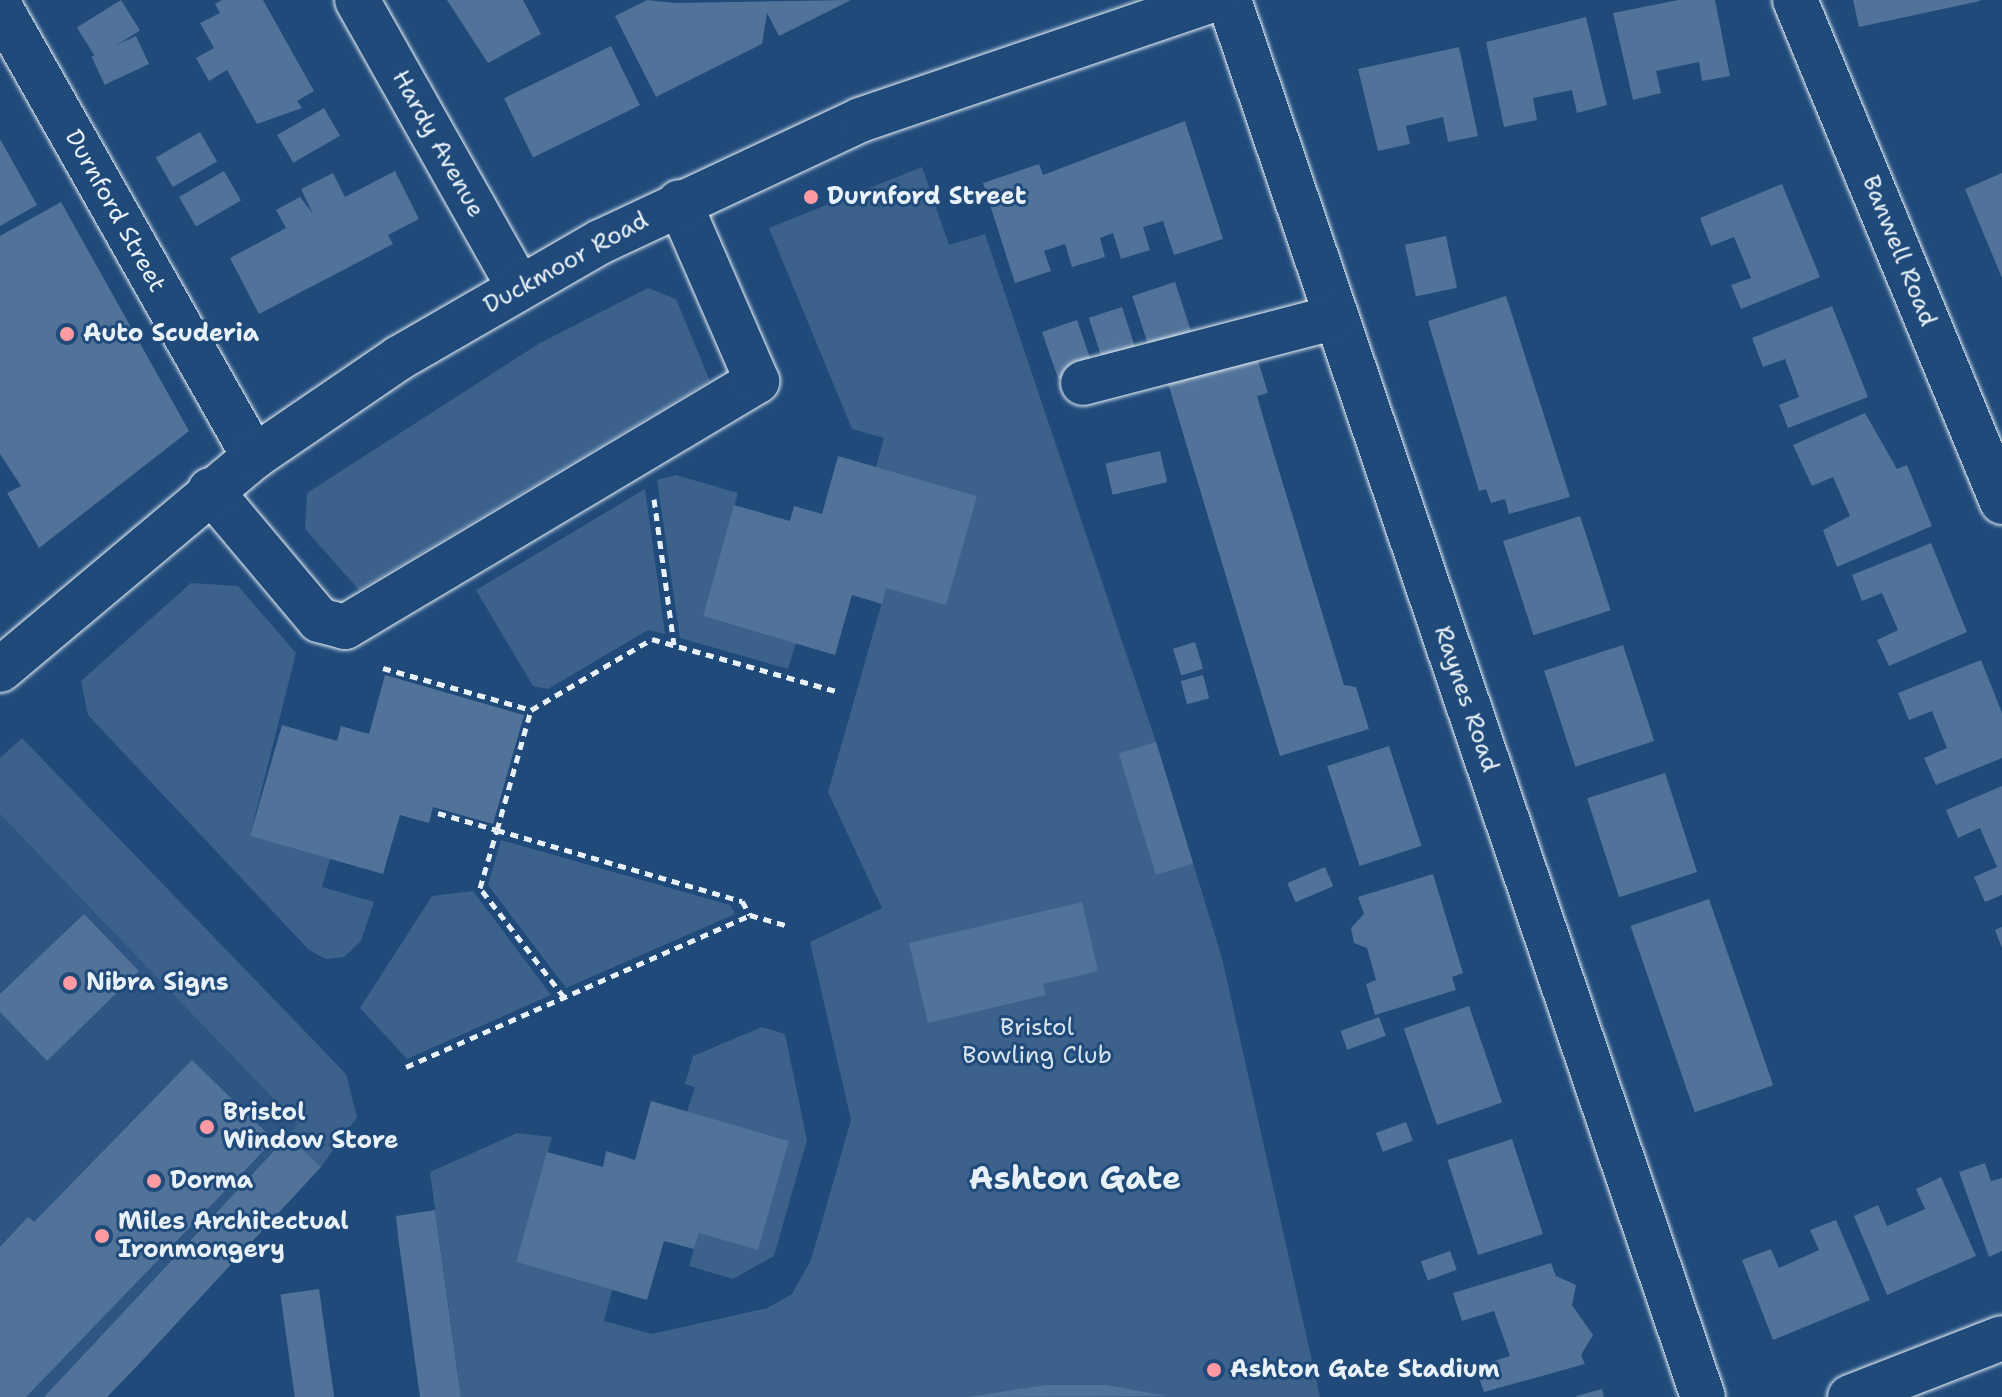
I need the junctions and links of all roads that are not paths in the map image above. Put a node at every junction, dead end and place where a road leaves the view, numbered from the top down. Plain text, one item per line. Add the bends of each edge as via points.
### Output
1 (357, 0) edge
2 (1213, 0) edge
3 (1229, 0) edge
4 (1795, 0) edge
5 (0, 7) edge
6 (1130, 11) edge
7 (679, 202) junction
8 (519, 288) junction
9 (1336, 317) junction
10 (1083, 383) dead end
11 (254, 457) junction
12 (210, 490) junction
13 (2002, 502) edge
14 (0, 670) edge
15 (2002, 1338) edge
16 (1703, 1397) edge
17 (1850, 1397) edge

1 - 8 street, Hardy Avenue
2 - 6 street, Duckmoor Road
3 - 9 street, Raynes Road
4 - 13 street, Banwell Road
5 - 11 street, Durnford Street
6 - 7 street, Duckmoor Road via 860,120
7 - 8 street, Duckmoor Road
7 - 12 street via 757,381 345,627 319,620
8 - 11 street, Duckmoor Road
9 - 10 street
9 - 16 street, Raynes Road
11 - 12 street, Duckmoor Road
12 - 14 street, Duckmoor Road
15 - 17 street

